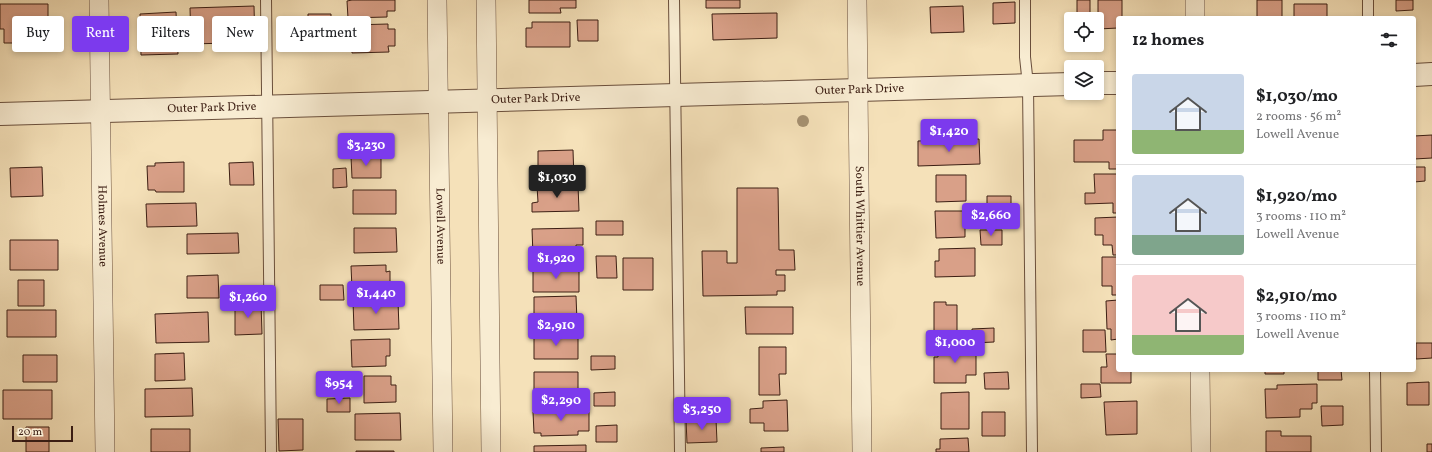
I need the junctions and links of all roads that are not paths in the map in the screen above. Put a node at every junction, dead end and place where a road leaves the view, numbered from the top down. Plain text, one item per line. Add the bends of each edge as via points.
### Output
1 (99, 0) edge
2 (266, 0) edge
3 (437, 0) edge
4 (486, 0) edge
5 (674, 0) edge
6 (857, 0) edge
7 (1025, 0) edge
8 (1195, 0) edge
9 (1368, 0) edge
10 (1195, 16) edge
11 (1368, 16) edge
12 (1432, 74) edge
13 (1416, 75) edge
14 (1104, 83) edge
15 (1116, 83) edge
16 (1064, 84) edge
17 (1028, 86) junction
18 (859, 91) junction
19 (676, 95) junction
20 (487, 100) junction
21 (439, 101) junction
22 (267, 107) junction
23 (100, 112) junction
24 (0, 114) edge
25 (1200, 372) edge
26 (1374, 372) edge
27 (105, 452) edge
28 (271, 452) edge
29 (443, 452) edge
30 (491, 452) edge
31 (680, 452) edge
32 (862, 452) edge
33 (1032, 452) edge
34 (1201, 452) edge
35 (1376, 452) edge

1 - 23 street, Holmes Avenue
2 - 22 lane
3 - 21 street, Lowell Avenue
4 - 20 street
5 - 19 lane
6 - 18 street, South Whittier Avenue
7 - 17 lane
8 - 10 street
9 - 11 lane
12 - 13 street
14 - 15 street
16 - 17 street, Outer Park Drive
17 - 18 street, Outer Park Drive
17 - 33 lane
18 - 19 street, Outer Park Drive
18 - 32 street, South Whittier Avenue
19 - 20 street, Outer Park Drive
19 - 31 lane
20 - 21 street, Outer Park Drive
20 - 30 street
21 - 22 street, Outer Park Drive
21 - 29 street, Lowell Avenue
22 - 23 street, Outer Park Drive
22 - 28 lane
23 - 24 street, Outer Park Drive
23 - 27 street, Holmes Avenue
25 - 34 street
26 - 35 lane

